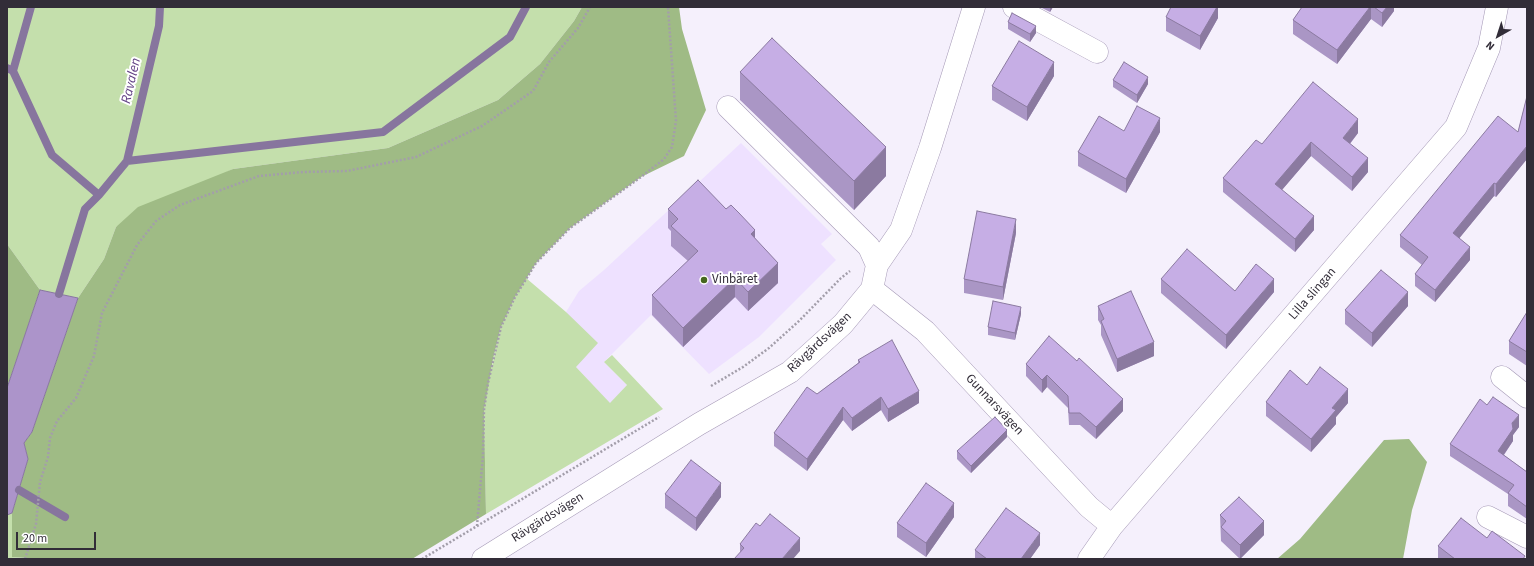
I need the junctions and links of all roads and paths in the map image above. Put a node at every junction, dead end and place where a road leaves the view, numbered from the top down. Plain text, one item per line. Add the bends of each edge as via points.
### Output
1 (590, 7) edge
2 (668, 7) edge
3 (974, 7) edge
4 (1014, 7) edge
5 (1497, 7) edge
6 (1097, 52) dead end
7 (728, 107) dead end
8 (877, 265) junction
9 (872, 289) junction
10 (1502, 377) dead end
11 (710, 386) dead end
12 (1527, 397) edge
13 (664, 414) dead end
14 (1488, 517) dead end
15 (477, 526) junction
16 (1112, 526) junction
17 (1527, 537) edge
18 (25, 559) edge
19 (422, 559) edge
20 (484, 559) edge
21 (1089, 559) edge

1 - 18 path via 578,28 549,62 533,91 482,126 416,157 347,171 259,176 180,205 156,221 137,245 102,313 94,356 76,398 57,421 50,438 48,457 40,482 36,524
2 - 15 path via 676,121 672,147 664,159 570,228 536,263 515,297 501,327 488,383
3 - 8 street, Rävgärdsvägen via 930,148 901,230
4 - 6 street
5 - 16 street, Lilla slingan via 1489,48 1456,127
7 - 8 street via 870,247
8 - 9 street, Rävgärdsvägen
8 - 11 path via 850,270 800,321 768,348 743,367
9 - 16 street, Gunnarsvägen via 925,331 1090,507
9 - 20 street, Rävgärdsvägen via 843,324 790,372 700,424
10 - 12 street
13 - 15 path
14 - 17 street
15 - 19 path
16 - 21 street, Lilla slingan

